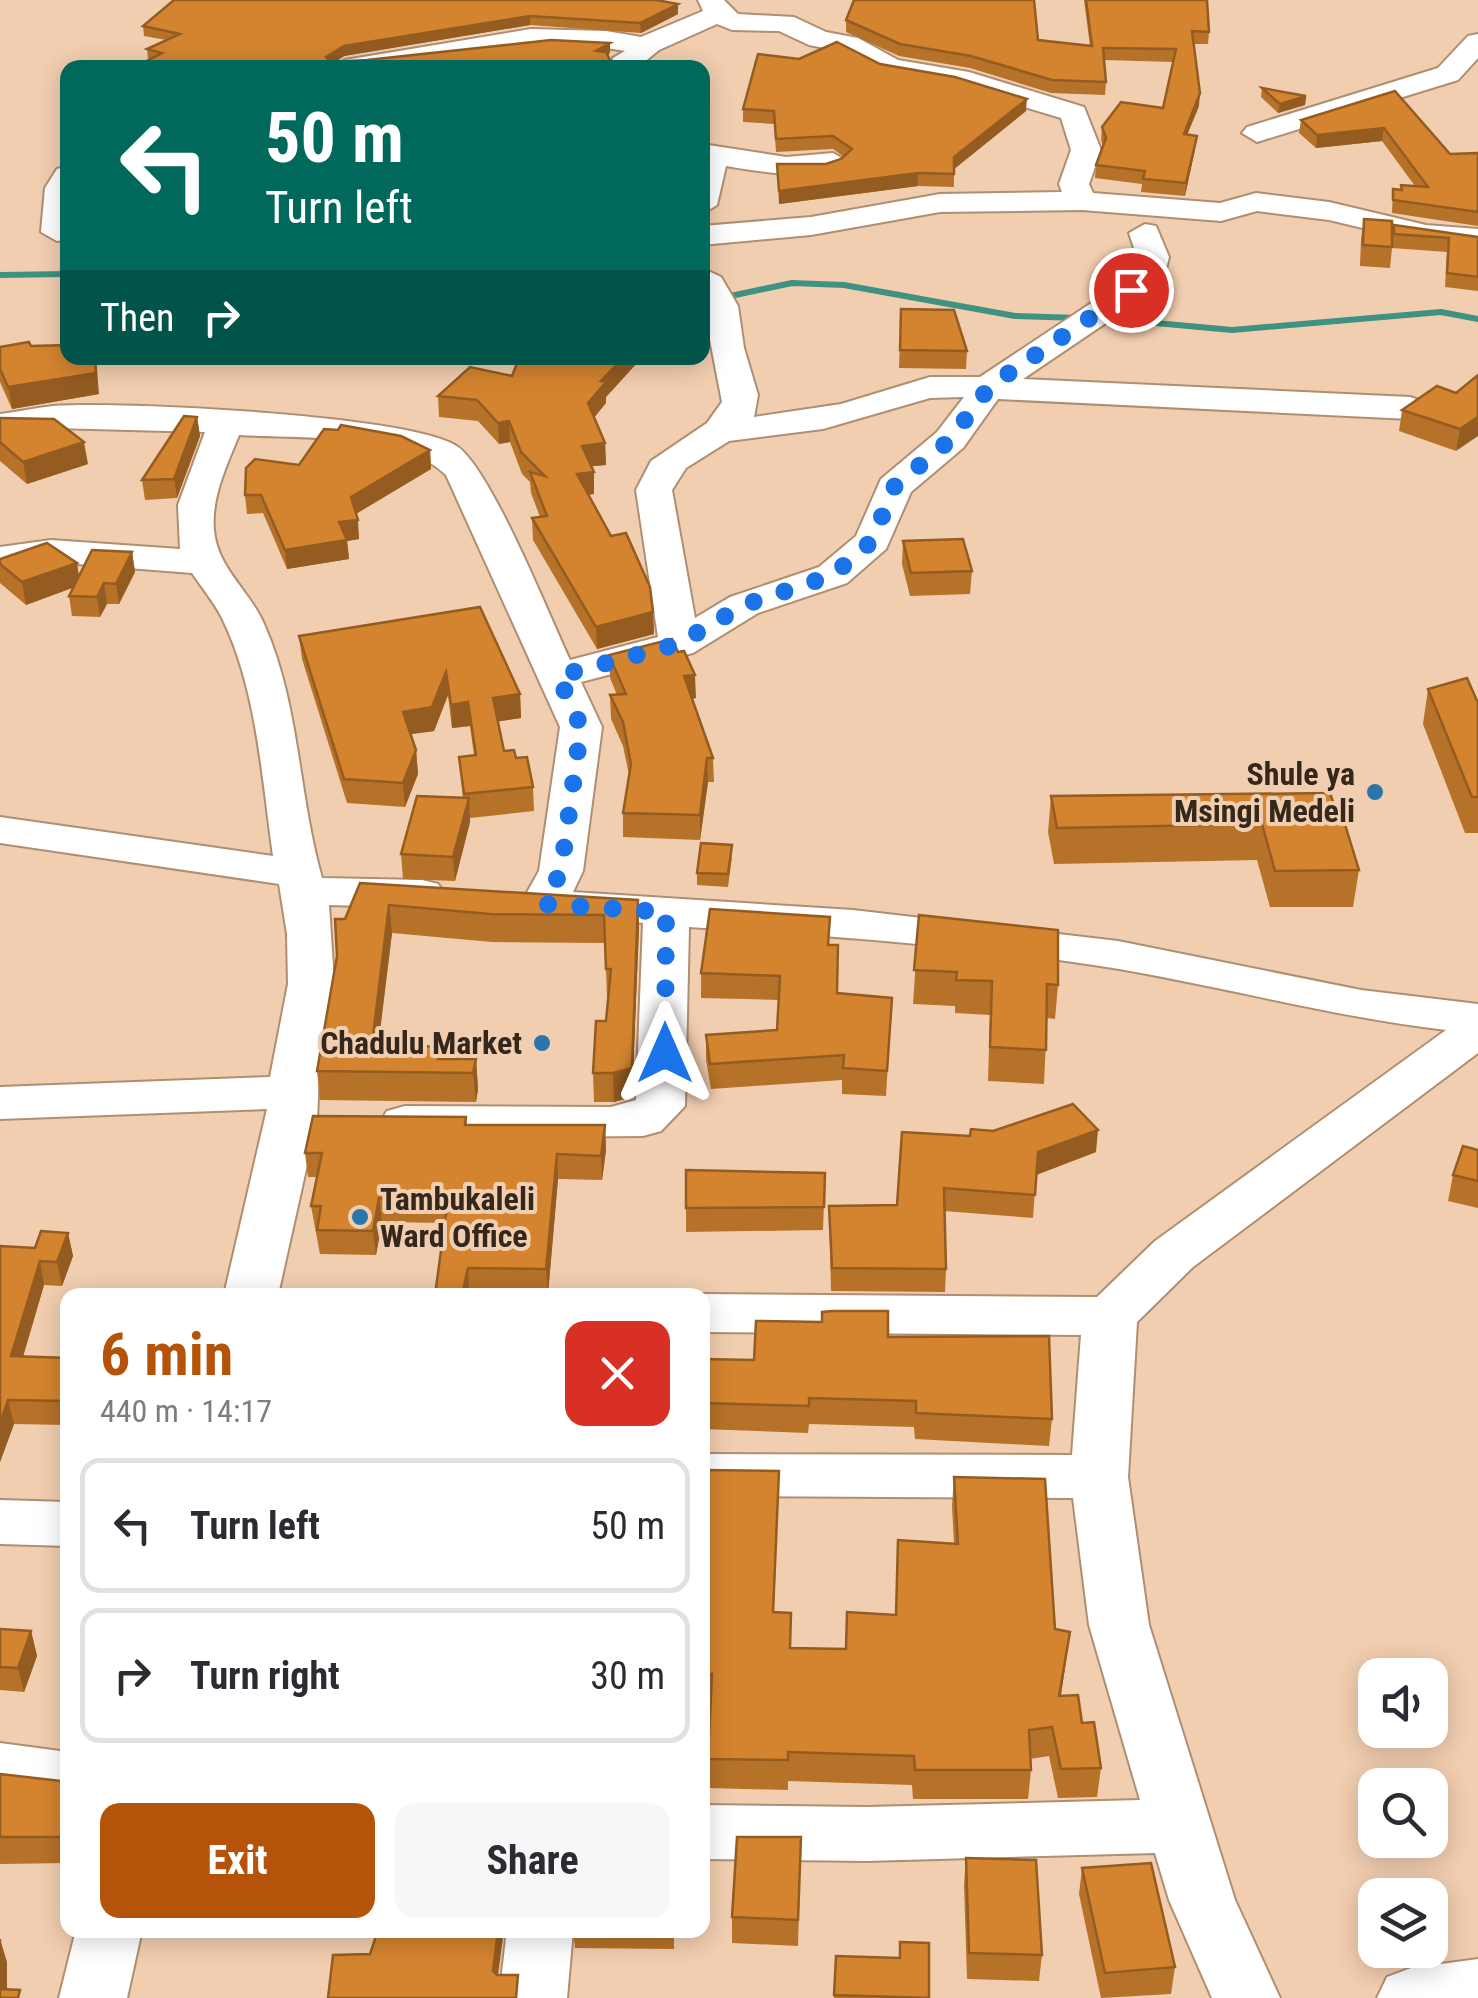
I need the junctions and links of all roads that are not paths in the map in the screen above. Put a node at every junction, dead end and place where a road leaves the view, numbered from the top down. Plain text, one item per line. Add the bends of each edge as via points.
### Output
1 (714, 7) edge
2 (1478, 42) edge
3 (644, 46) junction
4 (378, 60) edge
5 (633, 60) edge
6 (1257, 132) dead end
7 (710, 154) edge
8 (833, 162) edge
9 (60, 188) edge
10 (1082, 201) junction
11 (57, 232) dead end
12 (1145, 233) dead end
13 (710, 235) edge
14 (1478, 238) edge
15 (710, 283) edge
16 (990, 386) junction
17 (1410, 408) edge
18 (226, 424) junction
19 (0, 425) edge
20 (718, 432) junction
21 (0, 558) edge
22 (205, 562) junction
23 (678, 644) junction
24 (558, 676) junction
25 (0, 830) edge
26 (302, 882) junction
27 (509, 901) junction
28 (666, 912) junction
29 (1478, 1019) edge
30 (1478, 1030) edge
31 (0, 1102) edge
32 (66, 1104) junction
33 (316, 1113) junction
34 (0, 1137) edge
35 (254, 1288) edge
36 (710, 1313) edge
37 (1110, 1316) junction
38 (710, 1475) edge
39 (1099, 1476) junction
40 (0, 1522) edge
41 (60, 1524) edge
42 (0, 1769) edge
43 (60, 1777) edge
44 (1178, 1824) junction
45 (710, 1832) edge
46 (107, 1938) edge
47 (539, 1938) edge
48 (1478, 1989) edge
49 (93, 1998) edge
50 (533, 1998) edge
51 (1246, 1998) edge
52 (1411, 1998) edge

1 - 3 street
1 - 10 street via 732,22 784,23 848,44 890,68 959,78 1074,113 1086,150 1074,184
2 - 6 street via 1448,74
3 - 4 street via 598,36 533,36
3 - 5 street
7 - 8 street via 786,166
9 - 11 street
10 - 13 street via 940,202 811,226
10 - 14 street via 1221,212 1256,202
12 - 16 street via 1153,257 1150,278
15 - 20 street via 741,392 736,412
16 - 17 street
16 - 20 street via 908,391 863,410
16 - 23 street via 950,440 894,487 872,541 858,555 833,575 744,605
18 - 19 street via 132,416
18 - 22 street via 198,502 195,535
18 - 24 street via 392,436 444,452 462,471
20 - 23 street via 662,470 654,490
21 - 22 street via 51,551
22 - 26 street via 244,622 275,718
23 - 24 street
24 - 27 street via 581,727 561,871
25 - 26 street
26 - 27 street
26 - 33 street
27 - 28 street
28 - 29 street via 853,924 1100,952 1361,1005
28 - 33 street via 663,1089 660,1106 643,1120 571,1125
30 - 37 street via 1174,1254
31 - 32 street
32 - 33 street
32 - 34 street
33 - 35 street
36 - 37 street
37 - 39 street
38 - 39 street
39 - 44 street via 1119,1626
40 - 41 street
42 - 43 street
44 - 45 street
44 - 51 street via 1202,1900
46 - 49 street
47 - 50 street
48 - 52 street

